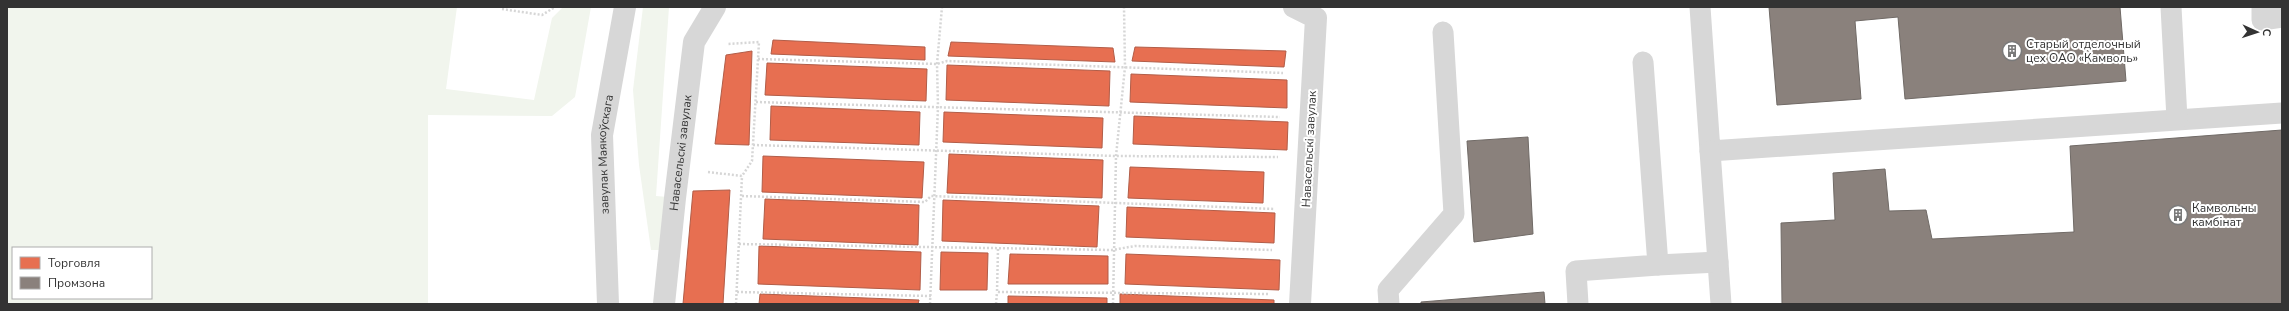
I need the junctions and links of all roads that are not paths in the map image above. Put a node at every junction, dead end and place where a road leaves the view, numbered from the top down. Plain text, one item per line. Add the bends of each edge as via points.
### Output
1 (625, 7) edge
2 (715, 7) edge
3 (1295, 7) edge
4 (1700, 7) edge
5 (2171, 7) edge
6 (2262, 7) edge
7 (2282, 17) edge
8 (1443, 32) dead end
9 (1643, 62) dead end
10 (2282, 113) edge
11 (2177, 119) junction
12 (1710, 150) junction
13 (1718, 262) junction
14 (1658, 265) junction
15 (1300, 299) edge
16 (608, 304) edge
17 (664, 304) edge
18 (1389, 304) edge
19 (1578, 304) edge
20 (1721, 304) edge

1 - 16 street, завулак Маякоўскага via 602,135
2 - 17 street, Навасельскі завулак via 694,42
3 - 15 street, Навасельскі завулак via 1316,18
4 - 12 lane
5 - 11 lane
6 - 7 lane via 2262,20
8 - 18 lane via 1454,214 1388,290
9 - 14 lane
10 - 11 lane
11 - 12 lane
12 - 13 lane
13 - 14 lane
13 - 20 lane
14 - 19 lane via 1576,271

